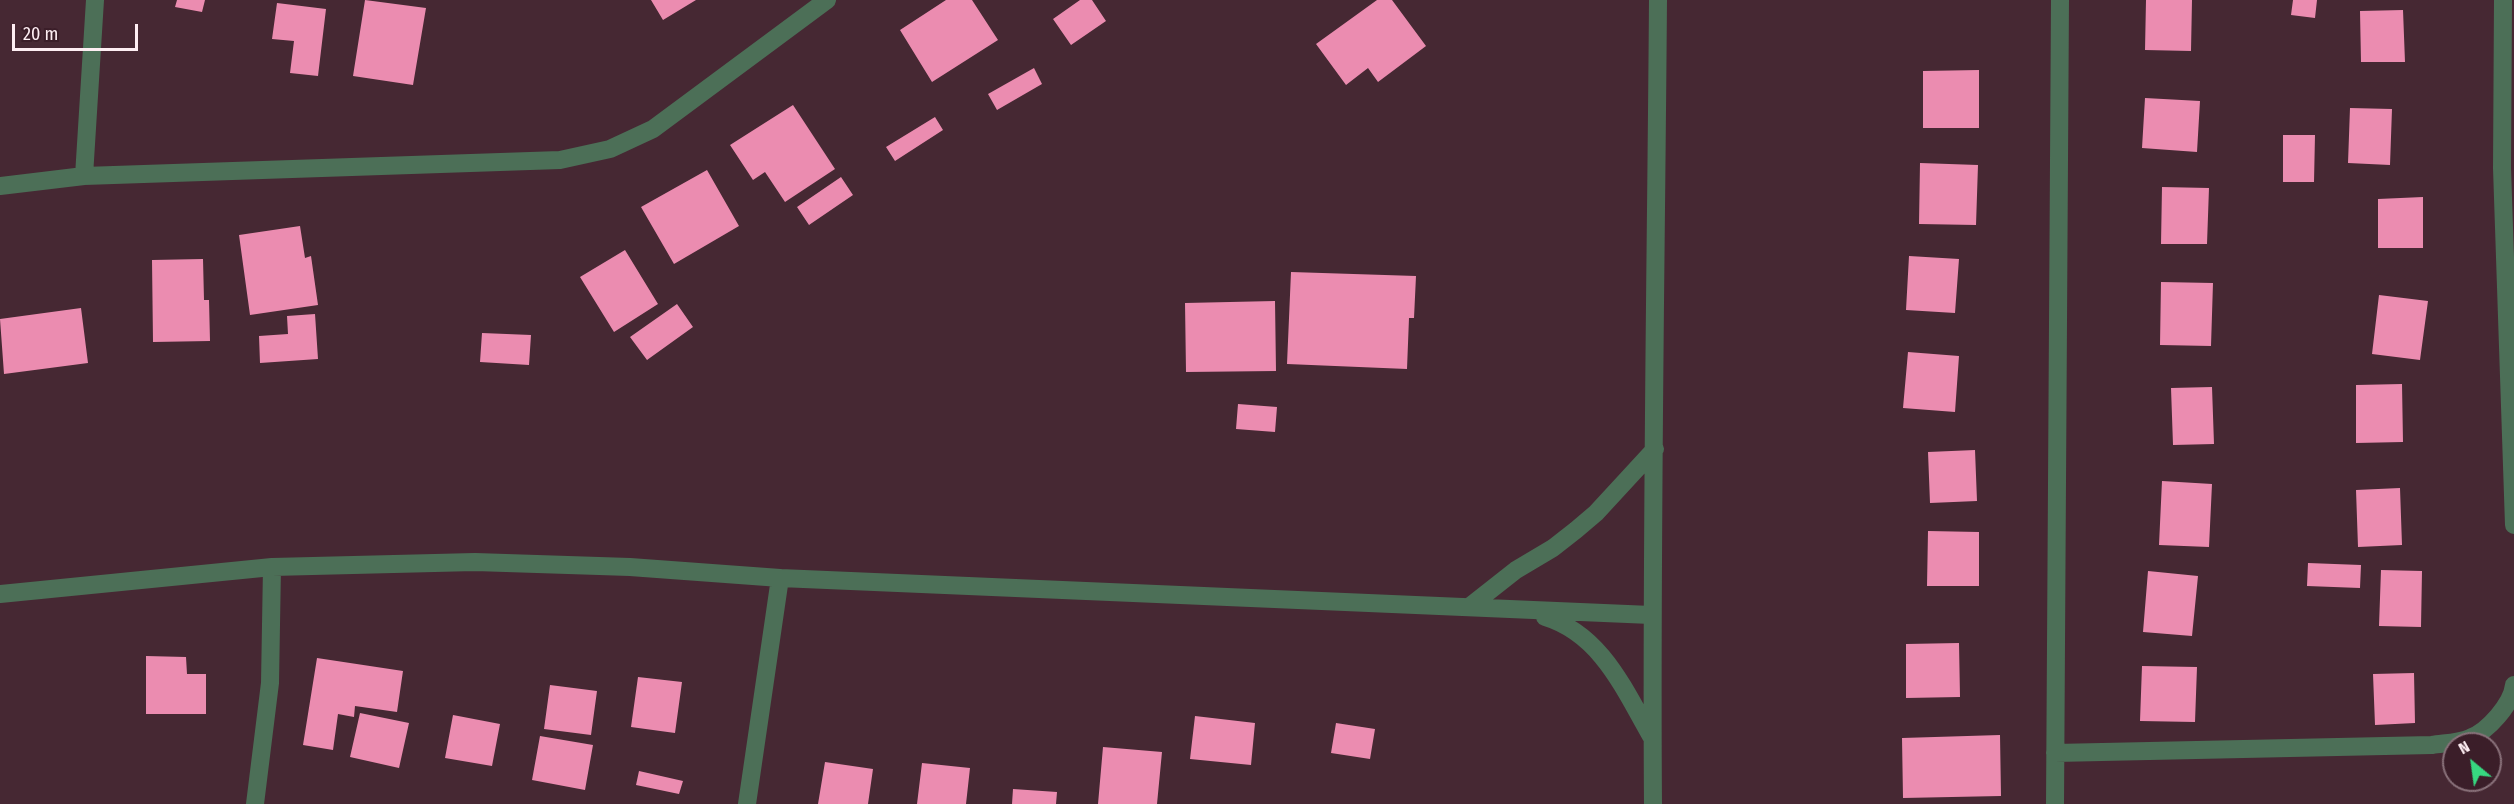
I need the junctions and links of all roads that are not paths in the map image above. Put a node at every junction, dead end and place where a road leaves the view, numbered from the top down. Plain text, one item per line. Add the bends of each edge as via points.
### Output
1 (95, 0) edge
2 (827, 0) edge
3 (1658, 0) edge
4 (2060, 0) edge
5 (2503, 0) edge
6 (84, 176) junction
7 (0, 186) edge
8 (1655, 449) junction
9 (2514, 525) edge
10 (272, 567) junction
11 (780, 578) junction
12 (0, 594) edge
13 (1469, 607) junction
14 (1519, 609) junction
15 (1651, 615) junction
16 (2514, 685) edge
17 (1652, 738) junction
18 (2055, 753) junction
19 (255, 804) edge
20 (747, 804) edge
21 (1653, 804) edge
22 (2055, 804) edge

1 - 6 street
2 - 6 street via 654,129 610,149 560,160
3 - 8 street
4 - 18 street
5 - 9 street via 2502,168
6 - 7 street
8 - 13 street via 1576,530
8 - 15 street
10 - 11 street via 475,562 630,567
10 - 12 street
10 - 19 street via 270,683
11 - 13 street
11 - 20 street
13 - 14 street
14 - 15 street
14 - 17 street via 1566,623 1593,644 1623,686
15 - 17 street
16 - 18 street via 2499,717 2470,738 2432,745
17 - 21 street
18 - 22 street

